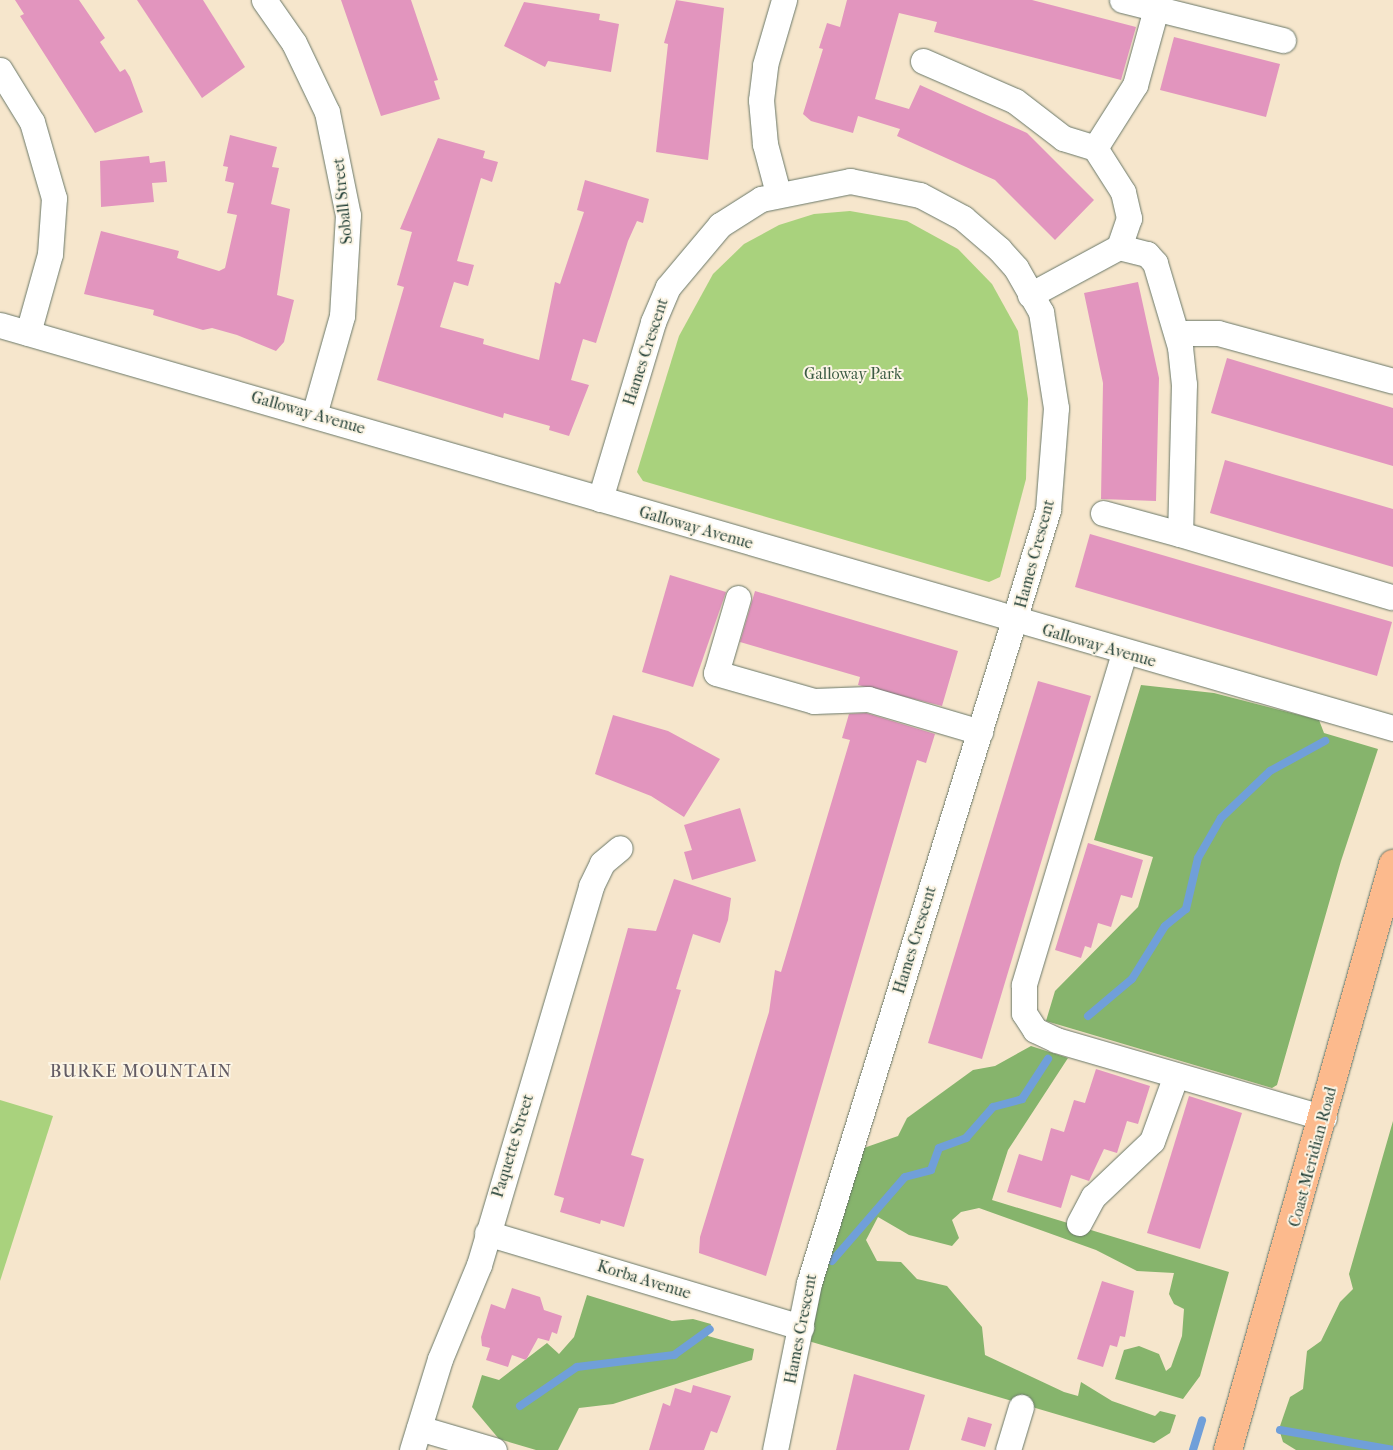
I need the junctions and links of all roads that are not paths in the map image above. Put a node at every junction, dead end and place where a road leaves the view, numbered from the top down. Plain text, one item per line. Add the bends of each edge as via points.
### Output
1 (264, 0) edge
2 (784, 0) edge
3 (1122, 0) edge
4 (1156, 9) junction
5 (1283, 40) dead end
6 (923, 61) dead end
7 (0, 70) edge
8 (1095, 148) junction
9 (778, 193) junction
10 (1119, 247) junction
11 (1030, 295) junction
12 (0, 325) edge
13 (28, 333) junction
14 (1177, 334) junction
15 (1393, 381) edge
16 (314, 415) junction
17 (600, 499) junction
18 (1103, 512) dead end
19 (1180, 534) junction
20 (1392, 597) edge
21 (738, 598) dead end
22 (1016, 622) junction
23 (1124, 653) junction
24 (1393, 728) edge
25 (980, 732) junction
26 (620, 848) dead end
27 (1393, 864) edge
28 (1176, 1075) junction
29 (1324, 1118) junction
30 (1079, 1223) dead end
31 (487, 1233) junction
32 (802, 1328) junction
33 (1021, 1407) dead end
34 (416, 1439) edge
35 (494, 1450) edge
36 (775, 1450) edge
37 (1008, 1450) edge
38 (1228, 1450) edge

1 - 16 street, Soball Street via 294,44 327,112 348,215 342,316
2 - 9 street via 765,65 761,100 765,144
3 - 4 street
4 - 5 street
4 - 8 street via 1135,85
6 - 8 street via 1014,101 1063,138
7 - 13 street via 32,122 54,198 50,254
8 - 10 street via 1128,205 1126,232
9 - 11 street, Hames Crescent via 850,181 920,194 980,230 1016,268
9 - 17 street, Hames Crescent via 752,203 720,225 668,287 653,322
10 - 11 street
10 - 14 street via 1142,252 1155,263
11 - 22 street, Hames Crescent via 1048,338 1057,432 1048,510
12 - 13 street, Galloway Avenue
13 - 16 street, Galloway Avenue
14 - 15 street via 1218,333
14 - 19 street via 1184,384
16 - 17 street, Galloway Avenue
17 - 22 street, Galloway Avenue
18 - 19 street
19 - 20 street
21 - 25 street via 716,673 814,701 868,699
22 - 23 street, Galloway Avenue
22 - 25 street, Hames Crescent
23 - 24 street, Galloway Avenue
23 - 28 street via 1022,1002 1029,1022 1042,1035
25 - 32 street, Hames Crescent via 809,1283
26 - 31 street, Paquette Street via 602,863 591,886
27 - 29 main road, Coast Meridian Road
28 - 29 street
28 - 30 street via 1152,1141 1093,1196
29 - 38 main road, Coast Meridian Road
31 - 32 street, Korba Avenue
31 - 34 street, Paquette Street
32 - 36 street, Hames Crescent
33 - 37 street
34 - 35 street

